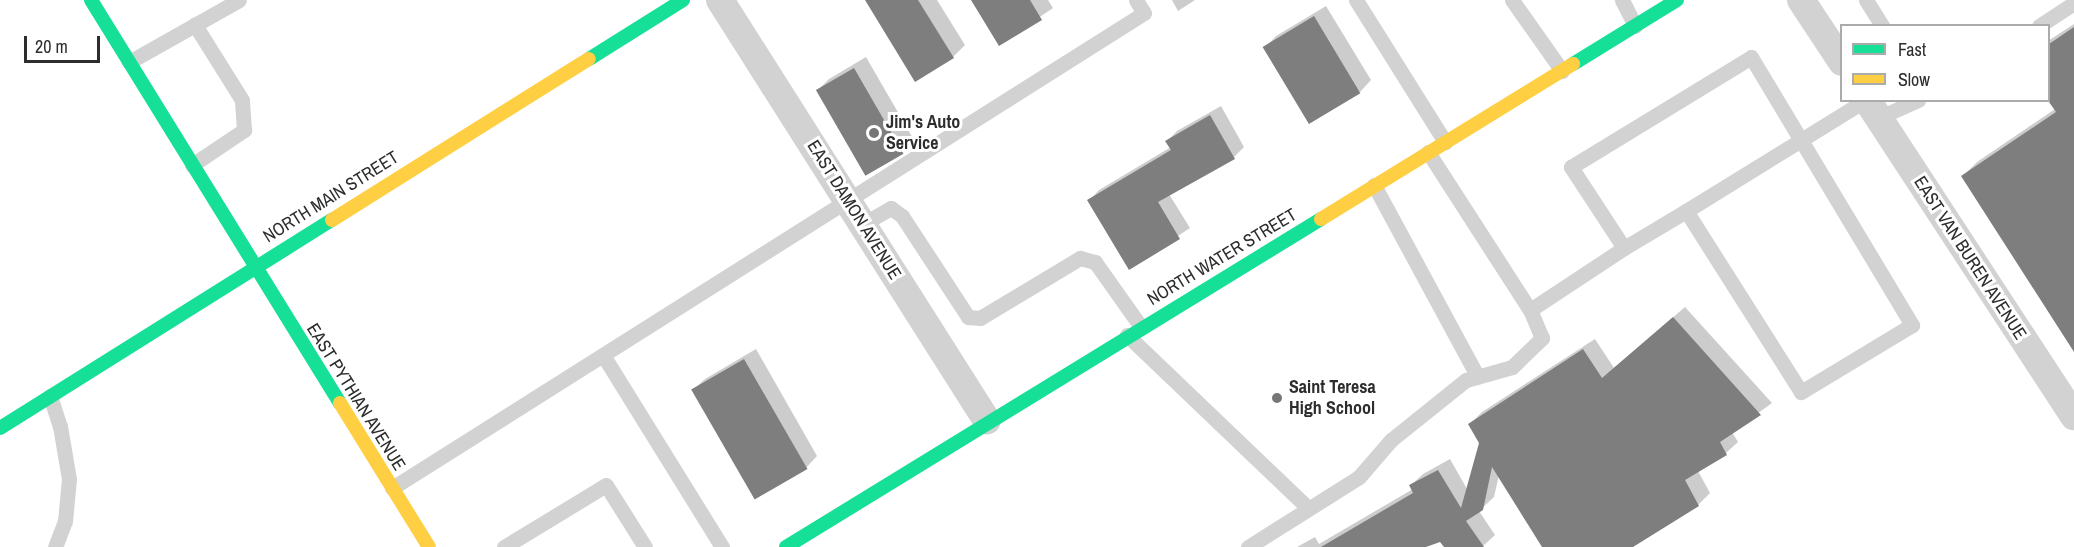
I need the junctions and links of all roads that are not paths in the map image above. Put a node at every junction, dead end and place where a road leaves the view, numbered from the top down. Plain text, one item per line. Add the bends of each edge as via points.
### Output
1 (91, 0) edge
2 (239, 0) edge
3 (683, 0) edge
4 (720, 0) edge
5 (1136, 0) edge
6 (1356, 0) edge
7 (1512, 0) edge
8 (1622, 0) edge
9 (1677, 0) edge
10 (1801, 0) edge
11 (1866, 0) edge
12 (2074, 3) edge
13 (1881, 24) edge
14 (2042, 24) edge
15 (195, 25) junction
16 (1635, 26) junction
17 (1840, 59) edge
18 (129, 62) junction
19 (1562, 71) junction
20 (1902, 102) edge
21 (1870, 106) edge
22 (1803, 139) junction
23 (1445, 142) junction
24 (1428, 152) junction
25 (192, 165) junction
26 (1374, 185) junction
27 (848, 201) junction
28 (1686, 211) junction
29 (863, 224) junction
30 (1624, 248) junction
31 (253, 266) junction
32 (1530, 310) junction
33 (1134, 331) junction
34 (603, 355) junction
35 (1478, 377) junction
36 (50, 396) junction
37 (2074, 417) edge
38 (987, 420) junction
39 (0, 428) edge
40 (392, 488) junction
41 (1308, 508) junction
42 (426, 542) edge
43 (55, 547) edge
44 (408, 547) edge
45 (504, 547) edge
46 (645, 547) edge
47 (722, 547) edge
48 (786, 547) edge
49 (1248, 547) edge

1 - 18 main road, EAST PYTHIAN AVENUE
2 - 15 lane
3 - 31 main road, NORTH MAIN STREET
4 - 27 street, EAST DAMON AVENUE
5 - 27 lane via 1144,13
6 - 23 lane
7 - 19 lane
8 - 16 lane
9 - 16 main road, NORTH WATER STREET
10 - 17 street
11 - 13 lane
12 - 14 lane
15 - 18 lane
15 - 25 lane via 242,100 244,130
16 - 19 main road, NORTH WATER STREET
18 - 25 main road, EAST PYTHIAN AVENUE
19 - 23 main road, NORTH WATER STREET
20 - 21 lane
21 - 22 lane
21 - 37 street, EAST VAN BUREN AVENUE
22 - 28 lane
22 - 28 lane via 1912,325 1801,392
22 - 30 lane via 1751,57 1571,167
23 - 24 main road, NORTH WATER STREET
24 - 26 main road, NORTH WATER STREET
24 - 32 lane
25 - 31 main road, EAST PYTHIAN AVENUE
26 - 33 main road, NORTH WATER STREET
26 - 35 lane
27 - 29 street, EAST DAMON AVENUE
27 - 34 lane
28 - 30 lane
29 - 33 lane via 891,208 902,216 968,317 980,318 1080,258 1095,262
29 - 38 street, EAST DAMON AVENUE
30 - 32 lane
31 - 36 main road, NORTH MAIN STREET
31 - 40 main road, EAST PYTHIAN AVENUE
32 - 35 lane via 1542,338 1512,367
33 - 38 main road, NORTH WATER STREET
33 - 41 lane
34 - 40 lane
34 - 47 lane
35 - 41 lane via 1466,380 1391,440 1359,477
36 - 39 main road, NORTH MAIN STREET
36 - 43 lane via 60,426 69,479 65,521
38 - 48 main road, NORTH WATER STREET
40 - 42 main road, EAST PYTHIAN AVENUE
41 - 49 lane
42 - 44 lane
45 - 46 lane via 606,485

